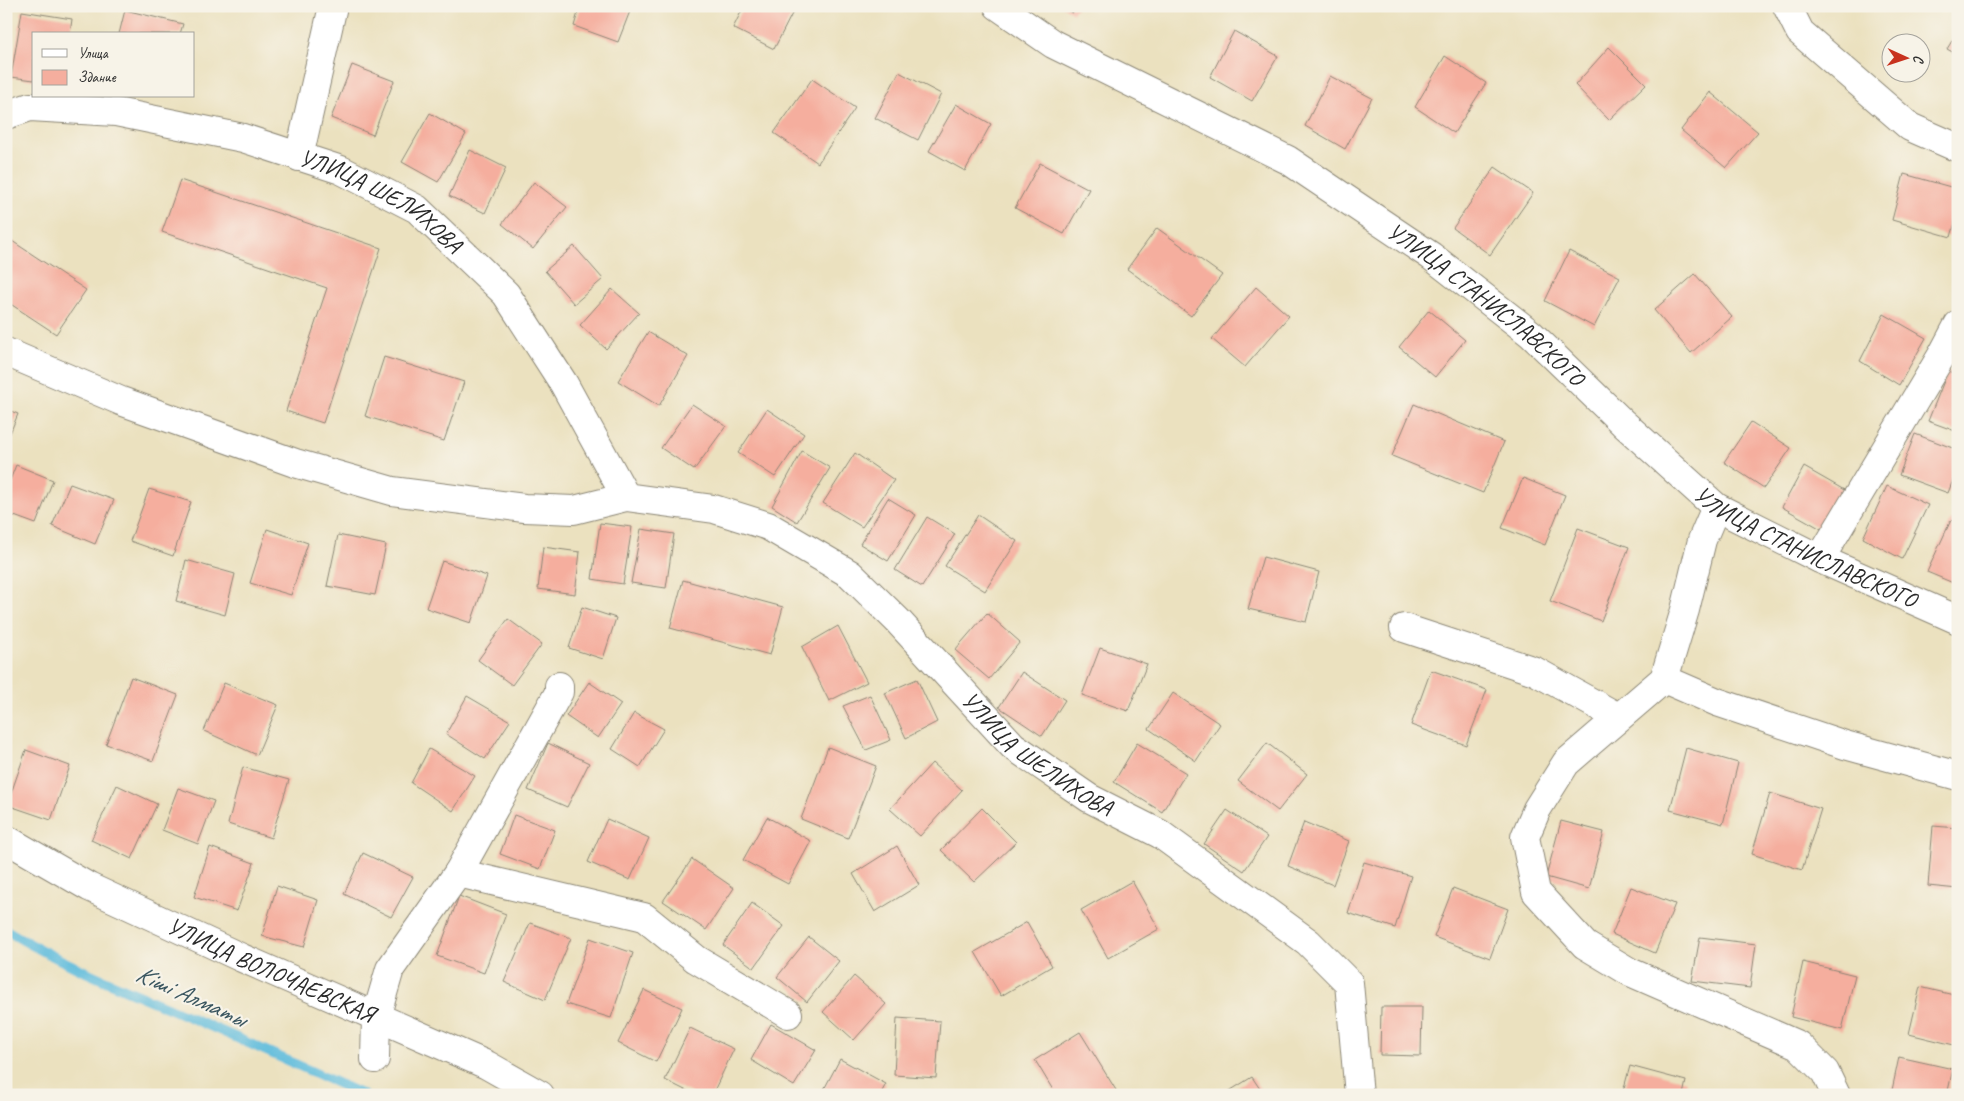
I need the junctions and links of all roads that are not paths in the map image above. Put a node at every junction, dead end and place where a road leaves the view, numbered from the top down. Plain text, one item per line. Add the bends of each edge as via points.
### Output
1 (333, 6) edge
2 (998, 6) edge
3 (1787, 6) edge
4 (6, 115) edge
5 (1958, 148) edge
6 (299, 157) junction
7 (1958, 325) edge
8 (6, 352) edge
9 (626, 497) junction
10 (1716, 506) junction
11 (1820, 559) junction
12 (1958, 620) edge
13 (1404, 628) dead end
14 (1664, 679) junction
15 (559, 686) dead end
16 (1618, 716) junction
17 (1958, 776) edge
18 (6, 839) edge
19 (458, 873) junction
20 (788, 1014) dead end
21 (376, 1017) junction
22 (375, 1059) dead end
23 (540, 1095) edge
24 (1359, 1095) edge
25 (1836, 1095) edge

1 - 6 street
2 - 10 street, УЛИЦА СТАНИСЛАВСКОГО via 1053,44 1288,160 1431,256 1531,334 1622,423
3 - 5 street via 1800,32 1910,127
4 - 6 street, УЛИЦА ШЕЛИХОВА via 30,107 116,112 243,138
6 - 9 street, УЛИЦА ШЕЛИХОВА via 341,170 417,209 506,294 564,384
7 - 11 street
8 - 9 street, УЛИЦА ШЕЛИХОВА via 121,401 295,464 392,492 524,508 574,510
9 - 24 street, УЛИЦА ШЕЛИХОВА via 714,509 768,526 850,574 1013,746 1089,798 1160,834 1308,942 1349,983
10 - 11 street, УЛИЦА СТАНИСЛАВСКОГО
10 - 14 street via 1702,540
11 - 12 street, УЛИЦА СТАНИСЛАВСКОГО
13 - 16 street via 1534,671
14 - 16 street
14 - 17 street via 1717,702 1845,744
15 - 19 street via 559,692
16 - 25 street via 1566,762 1537,809 1525,837 1536,892 1585,945 1630,972 1798,1045 1825,1072
18 - 21 street, УЛИЦА ВОЛОЧАЕВСКАЯ via 88,887
19 - 20 street via 644,917 696,959
19 - 21 street via 390,969
21 - 22 street
21 - 23 street, УЛИЦА ВОЛОЧАЕВСКАЯ via 487,1065

